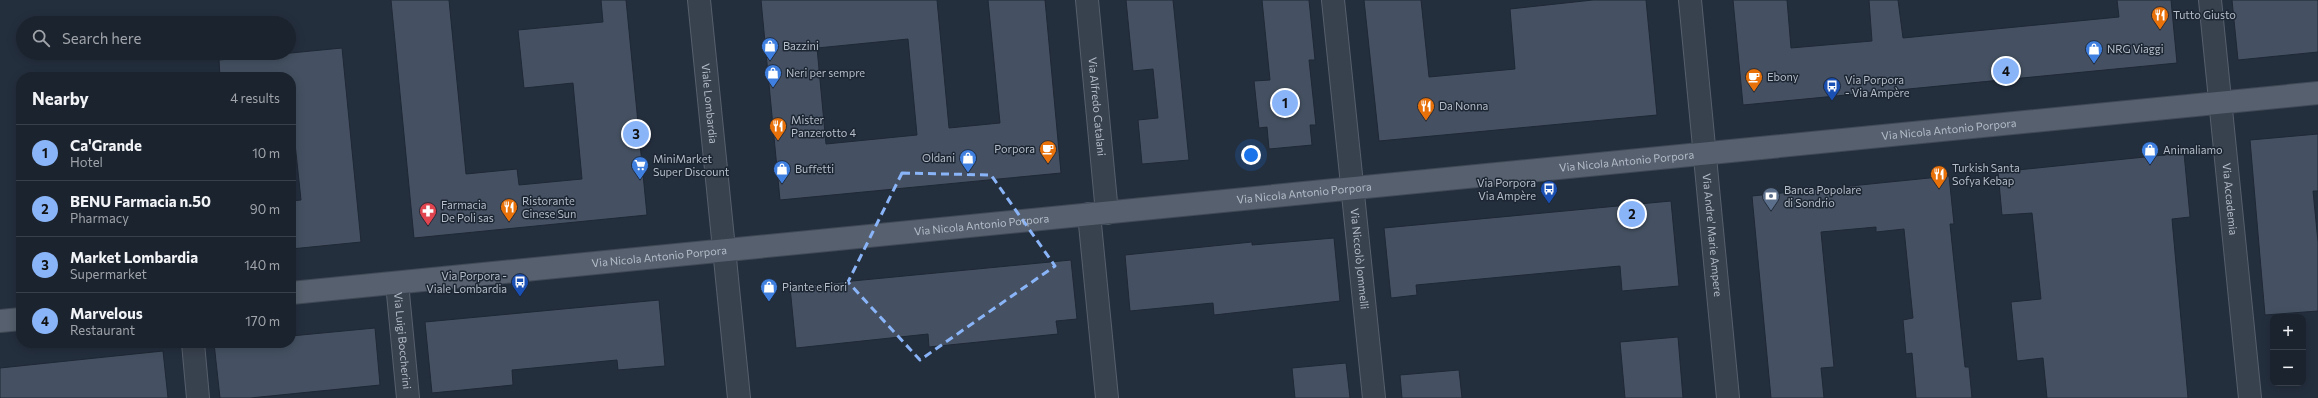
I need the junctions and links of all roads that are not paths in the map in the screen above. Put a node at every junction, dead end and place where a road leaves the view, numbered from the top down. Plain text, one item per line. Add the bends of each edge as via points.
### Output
1 (700, 0) edge
2 (1087, 0) edge
3 (1333, 0) edge
4 (1690, 0) edge
5 (2210, 0) edge
6 (2318, 93) edge
7 (2220, 103) junction
8 (1705, 154) junction
9 (1353, 189) junction
10 (1098, 213) junction
11 (725, 250) junction
12 (397, 283) junction
13 (296, 293) edge
14 (16, 319) edge
15 (0, 321) edge
16 (193, 348) edge
17 (198, 398) edge
18 (408, 398) edge
19 (739, 398) edge
20 (1106, 398) edge
21 (1374, 398) edge
22 (1728, 398) edge
23 (2250, 398) edge

1 - 11 street, Viale Lombardia
2 - 10 street, Via Alfredo Catalani
3 - 9 street, Via Niccolò Jommelli
4 - 8 street, Via Andre' Marie Ampere
5 - 7 street, Via Accademia
6 - 7 main road, Via Nicola Antonio Porpora
7 - 8 main road, Via Nicola Antonio Porpora
7 - 23 street, Via Accademia
8 - 9 main road, Via Nicola Antonio Porpora
8 - 22 street, Via Andre' Marie Ampere
9 - 10 main road, Via Nicola Antonio Porpora
9 - 21 street, Via Niccolò Jommelli
10 - 11 main road, Via Nicola Antonio Porpora
10 - 20 street, Via Alfredo Catalani
11 - 12 main road, Via Nicola Antonio Porpora
11 - 19 street, Viale Lombardia
12 - 13 main road, Via Nicola Antonio Porpora
12 - 18 street, Via Luigi Boccherini
14 - 15 main road
16 - 17 street

